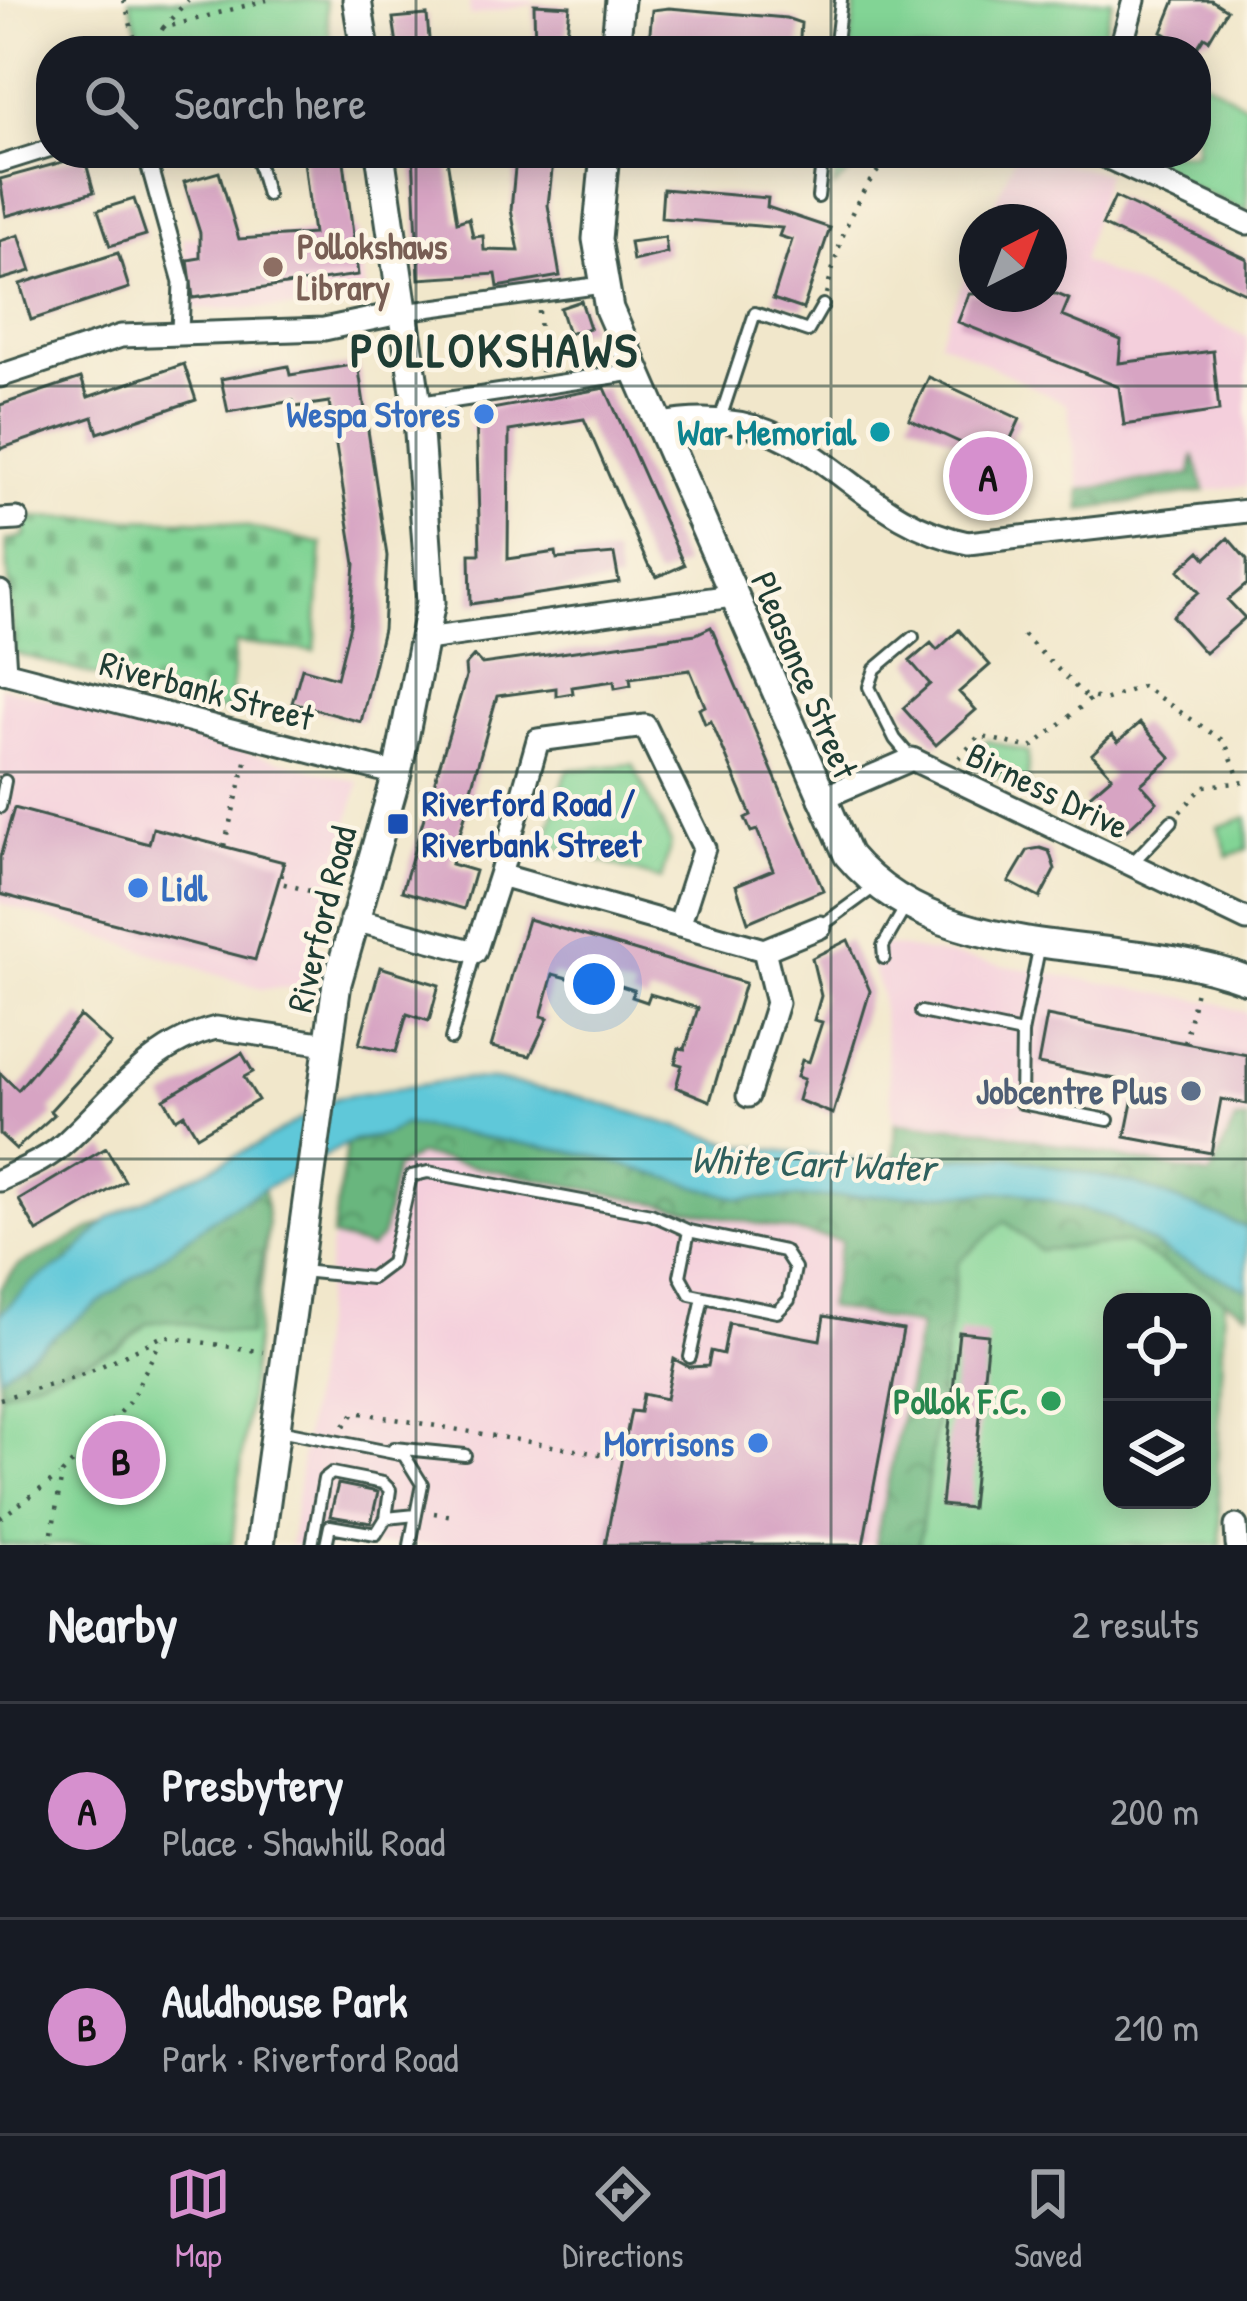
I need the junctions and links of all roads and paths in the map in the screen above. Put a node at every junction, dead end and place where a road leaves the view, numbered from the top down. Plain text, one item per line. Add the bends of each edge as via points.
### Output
1 (124, 0) edge
2 (188, 0) edge
3 (267, 0) edge
4 (357, 0) edge
5 (620, 0) edge
6 (841, 0) edge
7 (1134, 0) edge
8 (163, 28) junction
9 (134, 36) edge
10 (158, 36) edge
11 (363, 36) edge
12 (616, 36) edge
13 (837, 36) edge
14 (1124, 36) edge
15 (36, 153) edge
16 (0, 164) edge
17 (150, 168) edge
18 (259, 168) edge
19 (382, 168) edge
20 (604, 168) edge
21 (821, 168) edge
22 (878, 168) edge
23 (1130, 168) edge
24 (267, 195) dead end
25 (818, 197) dead end
26 (1247, 223) edge
27 (602, 285) junction
28 (539, 293) junction
29 (824, 305) joint
30 (404, 312) junction
31 (180, 331) junction
32 (540, 342) junction
33 (633, 372) junction
34 (0, 376) edge
35 (598, 378) junction
36 (541, 387) junction
37 (417, 405) junction
38 (720, 419) junction
39 (656, 425) junction
40 (1247, 511) edge
41 (0, 592) edge
42 (732, 596) junction
43 (1023, 635) dead end
44 (913, 637) dead end
45 (426, 639) junction
46 (2, 671) edge
47 (1093, 697) junction
48 (253, 735) junction
49 (912, 760) junction
50 (397, 774) junction
51 (943, 776) junction
52 (1243, 780) edge
53 (5, 781) dead end
54 (820, 799) junction
55 (0, 806) edge
56 (1172, 821) joint
57 (224, 846) dead end
58 (284, 862) dead end
59 (1130, 867) junction
60 (500, 874) junction
61 (876, 886) junction
62 (918, 912) junction
63 (353, 914) junction
64 (1247, 920) edge
65 (679, 926) junction
66 (820, 926) joint
67 (1040, 940) junction
68 (764, 950) junction
69 (475, 952) junction
70 (884, 958) dead end
71 (1201, 968) junction
72 (1247, 980) edge
73 (921, 1012) dead end
74 (1022, 1033) junction
75 (451, 1039) dead end
76 (1185, 1043) dead end
77 (328, 1044) junction
78 (748, 1096) dead end
79 (1108, 1120) dead end
80 (0, 1180) edge
81 (689, 1231) junction
82 (301, 1271) junction
83 (703, 1297) junction
84 (163, 1336) junction
85 (290, 1357) junction
86 (691, 1357) dead end
87 (0, 1399) edge
88 (277, 1430) junction
89 (333, 1439) junction
90 (385, 1448) junction
91 (465, 1455) dead end
92 (622, 1458) dead end
93 (62, 1474) junction
94 (416, 1515) junction
95 (0, 1518) edge
96 (386, 1518) junction
97 (330, 1526) junction
98 (352, 1530) junction
99 (313, 1539) edge
100 (374, 1540) edge
101 (50, 1545) edge
102 (260, 1545) edge
103 (326, 1545) edge
104 (343, 1545) edge
105 (356, 1545) edge
106 (410, 1545) edge

1 - 9 path
2 - 8 path
3 - 8 path
4 - 11 street
5 - 12 street
6 - 13 lane
7 - 14 street
8 - 10 path
15 - 16 street
17 - 31 street via 182,282
18 - 24 lane
19 - 30 street, Riverford Road
20 - 27 street, Pleasance Street
21 - 25 lane
22 - 29 path via 843,230
23 - 26 street
27 - 28 street
27 - 33 street, Pleasance Street
28 - 30 street
28 - 32 path
29 - 38 lane via 808,331 755,313
30 - 31 street via 324,329
30 - 37 street, Riverford Road
31 - 34 street via 121,336
32 - 35 path
32 - 36 path
33 - 35 street
33 - 39 street, Pleasance Street
35 - 36 street
36 - 37 street
37 - 45 street, Riverford Road via 430,536
38 - 39 street
38 - 40 street via 779,434 930,536 968,543
39 - 42 street, Pleasance Street
41 - 46 street
42 - 45 street
42 - 54 street, Pleasance Street
43 - 47 path
44 - 49 lane via 875,669 869,687
45 - 50 street, Riverford Road
46 - 48 street, Riverbank Street
47 - 51 path via 1031,748 979,736
47 - 52 path via 1142,686 1225,742
48 - 50 street, Riverbank Street
48 - 57 path
49 - 51 street, Birness Drive
49 - 54 street, Birness Drive
50 - 63 street, Riverford Road
51 - 59 street, Birness Drive
52 - 56 path via 1204,786
53 - 55 lane
54 - 61 street, Pleasance Street via 848,855
56 - 59 lane
58 - 63 path via 280,883
59 - 64 street, Birness Drive
60 - 65 street
60 - 65 street via 538,740 645,726 704,848
60 - 69 street
61 - 62 street, Pleasance Street
61 - 66 lane
62 - 67 street
62 - 70 lane via 883,946
63 - 69 street
63 - 77 street, Riverford Road
65 - 68 street
66 - 68 street
67 - 71 street
67 - 74 lane
68 - 78 street via 776,1003
69 - 75 lane
71 - 72 street
71 - 76 path
73 - 74 lane
74 - 79 lane via 1021,1103
77 - 80 street via 198,1032 119,1085 44,1159
77 - 82 street, Riverford Road
81 - 82 lane via 652,1214 428,1172 410,1176 392,1263 371,1278
81 - 83 lane via 680,1276 690,1294
81 - 83 lane via 784,1251 795,1268 778,1312
82 - 85 street, Riverford Road
83 - 86 lane
84 - 85 path
84 - 87 path via 87,1373
84 - 93 path via 130,1401
85 - 88 street, Riverford Road
88 - 89 lane
88 - 102 street, Riverford Road
89 - 90 lane
89 - 92 path via 356,1412
90 - 91 lane
90 - 94 lane via 416,1468
93 - 95 path
93 - 101 path
94 - 96 lane
94 - 106 lane
96 - 99 lane via 383,1483 332,1473 324,1479
96 - 100 lane
97 - 98 lane
97 - 99 lane
97 - 103 lane
98 - 100 lane
98 - 104 lane
98 - 105 lane

